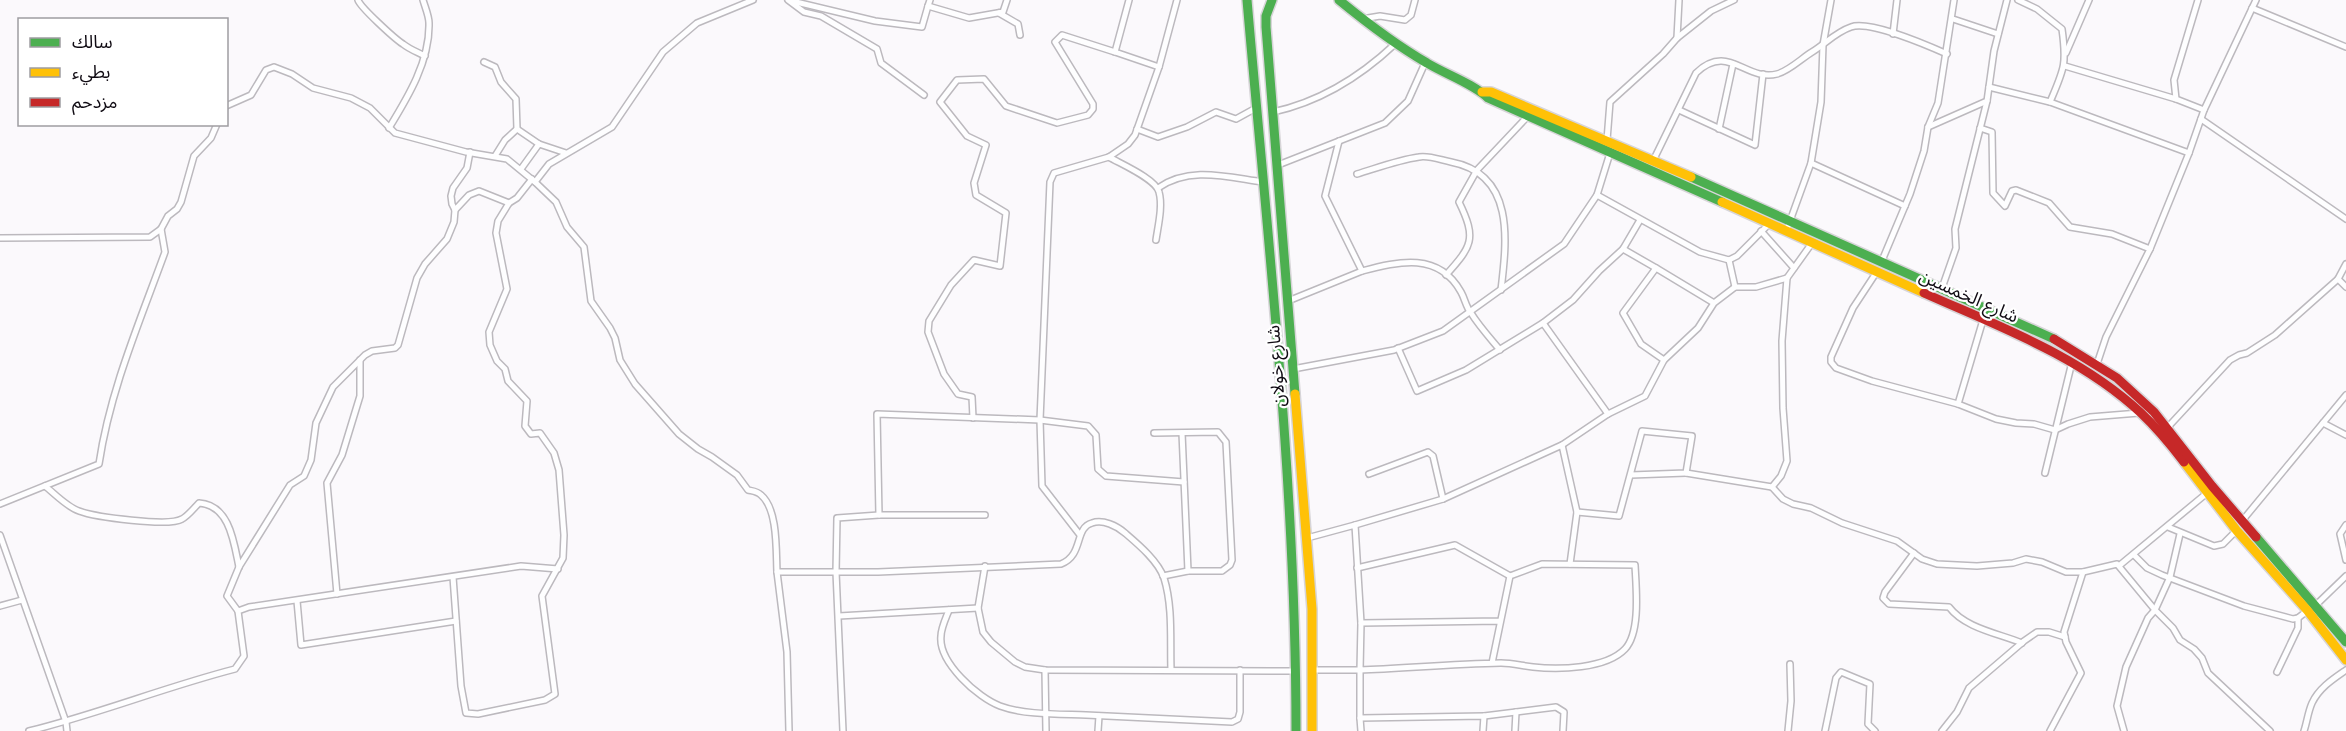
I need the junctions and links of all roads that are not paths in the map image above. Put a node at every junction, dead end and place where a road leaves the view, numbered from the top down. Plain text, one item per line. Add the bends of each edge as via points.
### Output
1 (358, 0) edge
2 (423, 0) edge
3 (753, 0) edge
4 (788, 0) edge
5 (1007, 0) edge
6 (1129, 0) edge
7 (1177, 0) edge
8 (1247, 0) edge
9 (1272, 0) edge
10 (1339, 0) edge
11 (1415, 0) edge
12 (1679, 0) edge
13 (1734, 0) edge
14 (1831, 0) edge
15 (1897, 0) edge
16 (1954, 0) edge
17 (2007, 0) edge
18 (2018, 0) edge
19 (2088, 0) edge
20 (2198, 0) edge
21 (2256, 0) edge
22 (929, 3) edge
23 (2252, 8) junction
24 (999, 13) junction
25 (1953, 18) junction
26 (1362, 19) junction
27 (1893, 34) junction
28 (1998, 34) junction
29 (1020, 35) dead end
30 (1677, 38) junction
31 (1395, 44) junction
32 (1823, 45) junction
33 (2346, 46) edge
34 (1115, 52) junction
35 (1947, 54) junction
36 (2066, 55) junction
37 (424, 56) junction
38 (484, 62) dead end
39 (1425, 63) junction
40 (1733, 64) junction
41 (2065, 66) junction
42 (1159, 67) junction
43 (1763, 74) junction
44 (1989, 87) junction
45 (1482, 92) junction
46 (924, 94) dead end
47 (2176, 99) junction
48 (1987, 101) junction
49 (2050, 102) junction
50 (228, 105) edge
51 (1256, 108) junction
52 (1679, 110) junction
53 (1274, 111) junction
54 (2204, 111) junction
55 (1528, 116) junction
56 (2201, 119) junction
57 (217, 126) edge
58 (1928, 127) junction
59 (389, 128) junction
60 (1980, 128) junction
61 (517, 129) junction
62 (1137, 129) junction
63 (1719, 129) junction
64 (1607, 140) junction
65 (1339, 141) junction
66 (539, 144) junction
67 (470, 152) junction
68 (566, 153) junction
69 (1610, 153) junction
70 (2189, 153) junction
71 (495, 156) junction
72 (1108, 157) junction
73 (1653, 161) junction
74 (1811, 163) junction
75 (1278, 165) junction
76 (521, 169) junction
77 (1478, 171) junction
78 (1357, 174) dead end
79 (534, 180) junction
80 (1263, 182) junction
81 (1158, 188) junction
82 (1597, 195) junction
83 (509, 204) junction
84 (1905, 206) junction
85 (455, 210) junction
86 (2346, 219) edge
87 (1640, 220) junction
88 (1791, 222) junction
89 (1768, 224) junction
90 (161, 229) junction
91 (1761, 231) junction
92 (1786, 232) junction
93 (0, 238) edge
94 (1156, 240) dead end
95 (1812, 243) junction
96 (1623, 249) junction
97 (2150, 249) junction
98 (1729, 260) junction
99 (1881, 263) junction
100 (2346, 264) edge
101 (1656, 268) junction
102 (1794, 268) junction
103 (1362, 271) junction
104 (1876, 273) junction
105 (1446, 275) junction
106 (1786, 278) junction
107 (1918, 279) junction
108 (2338, 279) junction
109 (1735, 287) junction
110 (2346, 287) edge
111 (1942, 288) junction
112 (1501, 290) junction
113 (1915, 291) junction
114 (1288, 301) junction
115 (1714, 303) junction
116 (1470, 312) junction
117 (1983, 320) junction
118 (1543, 323) junction
119 (1398, 348) junction
120 (1500, 350) junction
121 (360, 359) junction
122 (1664, 360) junction
123 (2072, 362) junction
124 (2097, 364) junction
125 (1293, 369) junction
126 (2117, 378) junction
127 (2110, 387) junction
128 (2346, 395) edge
129 (1958, 404) junction
130 (2140, 413) junction
131 (1608, 414) junction
132 (973, 418) junction
133 (1040, 420) junction
134 (2323, 423) junction
135 (2168, 427) junction
136 (2055, 430) junction
137 (1154, 433) dead end
138 (1182, 433) junction
139 (2346, 435) edge
140 (1562, 446) junction
141 (1285, 450) junction
142 (1299, 453) junction
143 (2045, 473) dead end
144 (1369, 474) dead end
145 (1686, 474) junction
146 (1630, 475) junction
147 (1184, 482) junction
148 (45, 486) junction
149 (1772, 488) junction
150 (2207, 493) junction
151 (1443, 499) junction
152 (0, 504) edge
153 (1577, 512) junction
154 (879, 515) junction
155 (985, 515) dead end
156 (2242, 522) junction
157 (1354, 525) junction
158 (2346, 525) edge
159 (2168, 527) junction
160 (2237, 531) junction
161 (2180, 534) junction
162 (0, 535) edge
163 (1080, 535) junction
164 (1307, 538) junction
165 (1914, 553) junction
166 (2134, 555) junction
167 (2346, 560) edge
168 (1570, 564) junction
169 (2120, 565) junction
170 (985, 566) junction
171 (239, 567) junction
172 (1357, 568) junction
173 (558, 569) junction
174 (1188, 571) junction
175 (777, 572) junction
176 (836, 572) junction
177 (2083, 572) junction
178 (1163, 576) junction
179 (1510, 576) junction
180 (2346, 576) edge
181 (453, 577) junction
182 (2170, 577) junction
183 (338, 594) junction
184 (22, 600) junction
185 (2304, 600) junction
186 (297, 601) junction
187 (2316, 605) junction
188 (0, 606) edge
189 (978, 608) junction
190 (949, 610) junction
191 (2155, 610) junction
192 (238, 611) junction
193 (2307, 611) junction
194 (839, 616) junction
195 (2298, 618) junction
196 (456, 621) junction
197 (1500, 621) junction
198 (1361, 623) junction
199 (2065, 637) junction
200 (2022, 642) junction
201 (2346, 642) edge
202 (2346, 660) edge
203 (1492, 663) junction
204 (1790, 664) dead end
205 (1171, 669) junction
206 (1045, 670) junction
207 (1240, 670) junction
208 (1312, 670) junction
209 (1360, 670) junction
210 (2346, 670) edge
211 (1296, 671) junction
212 (2277, 672) dead end
213 (1516, 712) junction
214 (1046, 713) junction
215 (1099, 716) junction
216 (1484, 716) junction
217 (1360, 718) junction
218 (66, 722) junction
219 (29, 731) edge
220 (67, 731) edge
221 (789, 731) edge
222 (843, 731) edge
223 (1046, 731) edge
224 (1098, 731) edge
225 (1296, 731) edge
226 (1312, 731) edge
227 (1360, 731) edge
228 (1483, 731) edge
229 (1515, 731) edge
230 (1563, 731) edge
231 (1788, 731) edge
232 (1825, 731) edge
233 (1875, 731) edge
234 (1942, 731) edge
235 (2050, 731) edge
236 (2124, 731) edge
237 (2270, 731) edge
238 (2304, 731) edge

1 - 37 street via 398,41
2 - 37 street via 429,21
3 - 68 street via 697,23 663,52 612,127
4 - 22 street via 874,21 922,27
4 - 46 street via 877,49 881,63
5 - 24 street via 1004,12
6 - 34 street
7 - 42 street
8 - 51 main road, شارع خولان
9 - 53 main road, شارع خولان via 1266,27
10 - 26 main road, شارع الخمسين
11 - 26 street via 1412,15 1405,20 1380,16
12 - 30 street
13 - 30 street via 1712,11
14 - 32 street
15 - 27 street
16 - 25 street
17 - 28 street
18 - 36 street via 2062,29
19 - 36 street
20 - 47 street via 2174,80
21 - 23 street
22 - 24 street via 969,18
23 - 33 street
23 - 54 street
24 - 29 street via 1018,24
25 - 28 street
25 - 35 street
26 - 31 main road, شارع الخمسين
27 - 32 street via 1854,25
27 - 35 street
28 - 44 street
30 - 64 street via 1610,102
31 - 39 main road, شارع الخمسين
31 - 53 street via 1372,66 1342,84 1299,106
32 - 43 street via 1778,74
32 - 74 street via 1821,102
34 - 42 street
34 - 132 street via 1062,35 1055,42 1093,104 1088,115 1057,123 1006,106 984,79 957,80 940,102 967,136 987,145 974,183 976,195 1006,213 1000,266 974,260 951,285 929,321 928,332 944,374 958,394 972,397
35 - 58 street via 1938,103
36 - 41 street
37 - 59 street via 410,94
38 - 61 street via 495,67 501,82 516,99
39 - 45 main road, شارع الخمسين
39 - 65 street via 1408,101 1384,123
40 - 43 street
40 - 52 street via 1716,60 1705,64 1695,73
40 - 63 street
41 - 47 street
41 - 49 street
42 - 62 street
43 - 63 street via 1755,145
44 - 48 street
44 - 49 street
45 - 55 main road, شارع الخمسين
45 - 64 main road, شارع الخمسين via 1491,92
47 - 54 street
48 - 58 street
48 - 60 street
49 - 70 street
50 - 59 street via 251,94 266,70 273,67 313,88 351,98 370,108
51 - 62 street via 1236,119 1215,112 1158,137
51 - 80 main road, شارع خولان
52 - 63 street
52 - 73 street
53 - 75 main road, شارع خولان
54 - 56 street
55 - 69 main road, شارع الخمسين
55 - 77 street
56 - 70 street
56 - 86 street
57 - 90 street via 194,156 181,202
58 - 84 street
59 - 67 street via 395,133
60 - 97 street via 1992,132 1993,193 2005,206 2016,190 2049,203 2070,227 2112,234
60 - 111 street via 1955,229 1956,248
61 - 66 street
61 - 71 street
62 - 72 street via 1128,144
64 - 73 main road, شارع الخمسين
65 - 75 street
65 - 103 street via 1325,196
66 - 68 street
66 - 76 street
67 - 71 street
67 - 85 street via 467,168 453,188
68 - 79 street
69 - 82 street
69 - 89 main road, شارع الخمسين
70 - 97 street
71 - 76 street
72 - 81 street
72 - 133 street via 1060,169 1050,182
73 - 88 main road, شارع الخمسين
74 - 84 street
74 - 88 street
75 - 114 main road, شارع خولان
76 - 79 street
77 - 78 street via 1422,156
77 - 105 street via 1459,202 1471,236 1466,253
77 - 112 street via 1496,193 1503,214 1506,249
79 - 83 street
79 - 175 street via 556,202 567,227 584,247 591,302 610,328 620,360 635,384 679,434 767,502 774,525
80 - 81 street via 1185,175
80 - 141 main road, شارع خولان
81 - 94 street
82 - 87 street
82 - 112 street via 1564,244
83 - 85 street via 479,191 469,195
83 - 173 street via 498,221 496,233 507,289 489,332 490,345 497,361 506,369 508,381 527,401 525,426 531,434 540,434 557,461 564,535 563,558
84 - 99 street
85 - 121 street via 447,239 417,278 398,345 372,351
87 - 96 street
87 - 98 street via 1700,252
88 - 92 street
88 - 99 main road, شارع الخمسين
89 - 91 street
89 - 92 main road, شارع الخمسين
90 - 93 street via 142,239
90 - 148 street via 165,252 117,385 99,464
91 - 98 street
91 - 102 street
92 - 95 main road, شارع الخمسين
95 - 102 street
95 - 104 main road, شارع الخمسين
96 - 101 street
96 - 118 street via 1573,300
97 - 124 street via 2106,337
98 - 109 street
99 - 107 main road, شارع الخمسين
100 - 108 street
101 - 115 street
101 - 122 street via 1623,313 1641,344
102 - 106 street
103 - 105 street via 1415,261 1440,268
103 - 114 street
104 - 113 main road, شارع الخمسين
104 - 129 street via 1853,308 1831,362 1836,368 1872,381
105 - 116 street via 1461,291
106 - 109 street via 1756,287
106 - 149 street via 1782,341 1787,461
107 - 111 main road, شارع الخمسين
107 - 113 main road
108 - 110 street
108 - 135 street via 2275,335 2223,366
109 - 115 street
111 - 124 main road, شارع الخمسين via 2046,334
112 - 116 street
113 - 117 main road, شارع الخمسين
114 - 125 main road, شارع خولان
115 - 122 street via 1698,328
116 - 119 street via 1443,331
116 - 120 street
117 - 123 main road, شارع الخمسين
117 - 129 street
118 - 120 street
118 - 131 street
119 - 120 street via 1417,392
119 - 125 street
121 - 171 street via 333,387 321,411 304,476 290,485
121 - 183 street via 360,396 342,454 327,483
122 - 131 street via 1645,396
123 - 127 main road, شارع الخمسين
123 - 136 street
124 - 126 main road, شارع الخمسين
125 - 142 main road, شارع خولان
126 - 127 main road
126 - 135 main road, شارع الخمسين
127 - 130 main road, شارع الخمسين
128 - 134 street
129 - 136 street via 1996,419
130 - 136 street via 2090,417
130 - 150 main road, شارع الخمسين
131 - 140 street
132 - 133 street
132 - 154 street via 877,414
133 - 147 street via 1094,430 1098,469 1106,476
133 - 163 street via 1042,486
134 - 139 street
134 - 156 street
135 - 156 main road, شارع الخمسين
136 - 143 street
137 - 138 street
138 - 147 street
138 - 174 street via 1218,432 1226,442 1233,560 1222,571
140 - 151 street
140 - 153 street
141 - 142 main road
141 - 211 main road, شارع خولان
142 - 164 main road, شارع خولان
144 - 151 street via 1428,452 1433,456
145 - 146 street
145 - 146 street via 1692,436 1642,430
145 - 149 street
146 - 153 street via 1619,516
147 - 174 street
148 - 152 street
148 - 171 street via 78,511 116,520 171,522 182,520 200,503 211,504 223,516
149 - 165 street via 1793,504 1897,542
150 - 159 street
150 - 160 main road, شارع الخمسين
151 - 157 street
153 - 168 street
154 - 155 street
154 - 176 street via 837,518
156 - 160 street
156 - 185 main road, شارع الخمسين
157 - 164 street
157 - 172 street
158 - 167 street via 2340,534
159 - 161 street
159 - 166 street
160 - 161 street via 2223,544 2214,546
160 - 185 main road, شارع الخمسين
161 - 182 street
162 - 184 street
163 - 170 street via 1074,555 1061,564
163 - 178 street via 1086,525 1094,522 1115,525 1142,546
164 - 208 main road, شارع خولان
165 - 177 street via 1938,564 1977,566 2026,559 2066,572
165 - 200 street via 1885,592 1883,598 1889,604 1949,607 1968,625
166 - 169 street
166 - 182 street via 2147,568
168 - 179 street via 1542,564
168 - 203 street via 1635,565 1635,621 1624,649 1606,661 1571,668
169 - 177 street
169 - 191 street
170 - 176 street
170 - 189 street
171 - 192 street via 227,596
172 - 179 street via 1455,545
172 - 198 street
173 - 181 street via 520,566
173 - 196 street via 542,596 555,694 545,700 466,713
174 - 178 street
175 - 176 street
175 - 221 street via 787,652
176 - 194 street
177 - 199 street
178 - 205 street via 1170,607
179 - 197 street
180 - 187 street
181 - 183 street
181 - 196 street
182 - 191 street
182 - 195 street via 2244,606
183 - 186 street
184 - 188 street
184 - 218 street
185 - 187 main road, شارع الخمسين
185 - 193 main road, شارع الخمسين
186 - 192 street
186 - 196 street via 301,645
187 - 201 main road, شارع الخمسين
189 - 190 street
189 - 206 street via 983,632 991,642 1015,662
190 - 194 street
190 - 214 street via 940,636 942,648 958,674 1002,707
191 - 236 street via 2126,667 2118,713
191 - 237 street via 2180,640 2202,658 2208,673
192 - 218 street via 244,656 235,669
193 - 195 street
193 - 202 main road, شارع الخمسين
194 - 222 street
195 - 212 street via 2298,628
197 - 198 street
197 - 203 street
198 - 209 street
199 - 200 street via 2037,632
199 - 235 street via 2081,673
200 - 234 street via 1969,688
203 - 209 street
204 - 231 street
205 - 206 street
205 - 207 street
206 - 214 street
207 - 211 street
207 - 215 street via 1240,712 1232,722
208 - 209 street
208 - 226 main road, شارع خولان
209 - 217 street
210 - 238 street via 2316,696
211 - 225 main road, شارع خولان
213 - 216 street
213 - 229 street
213 - 230 street via 1556,707 1564,712
214 - 215 street
214 - 223 street
215 - 224 street
216 - 217 street
216 - 228 street
217 - 227 street
218 - 219 street
218 - 220 street
232 - 233 street via 1836,678 1841,672 1870,684 1868,724

